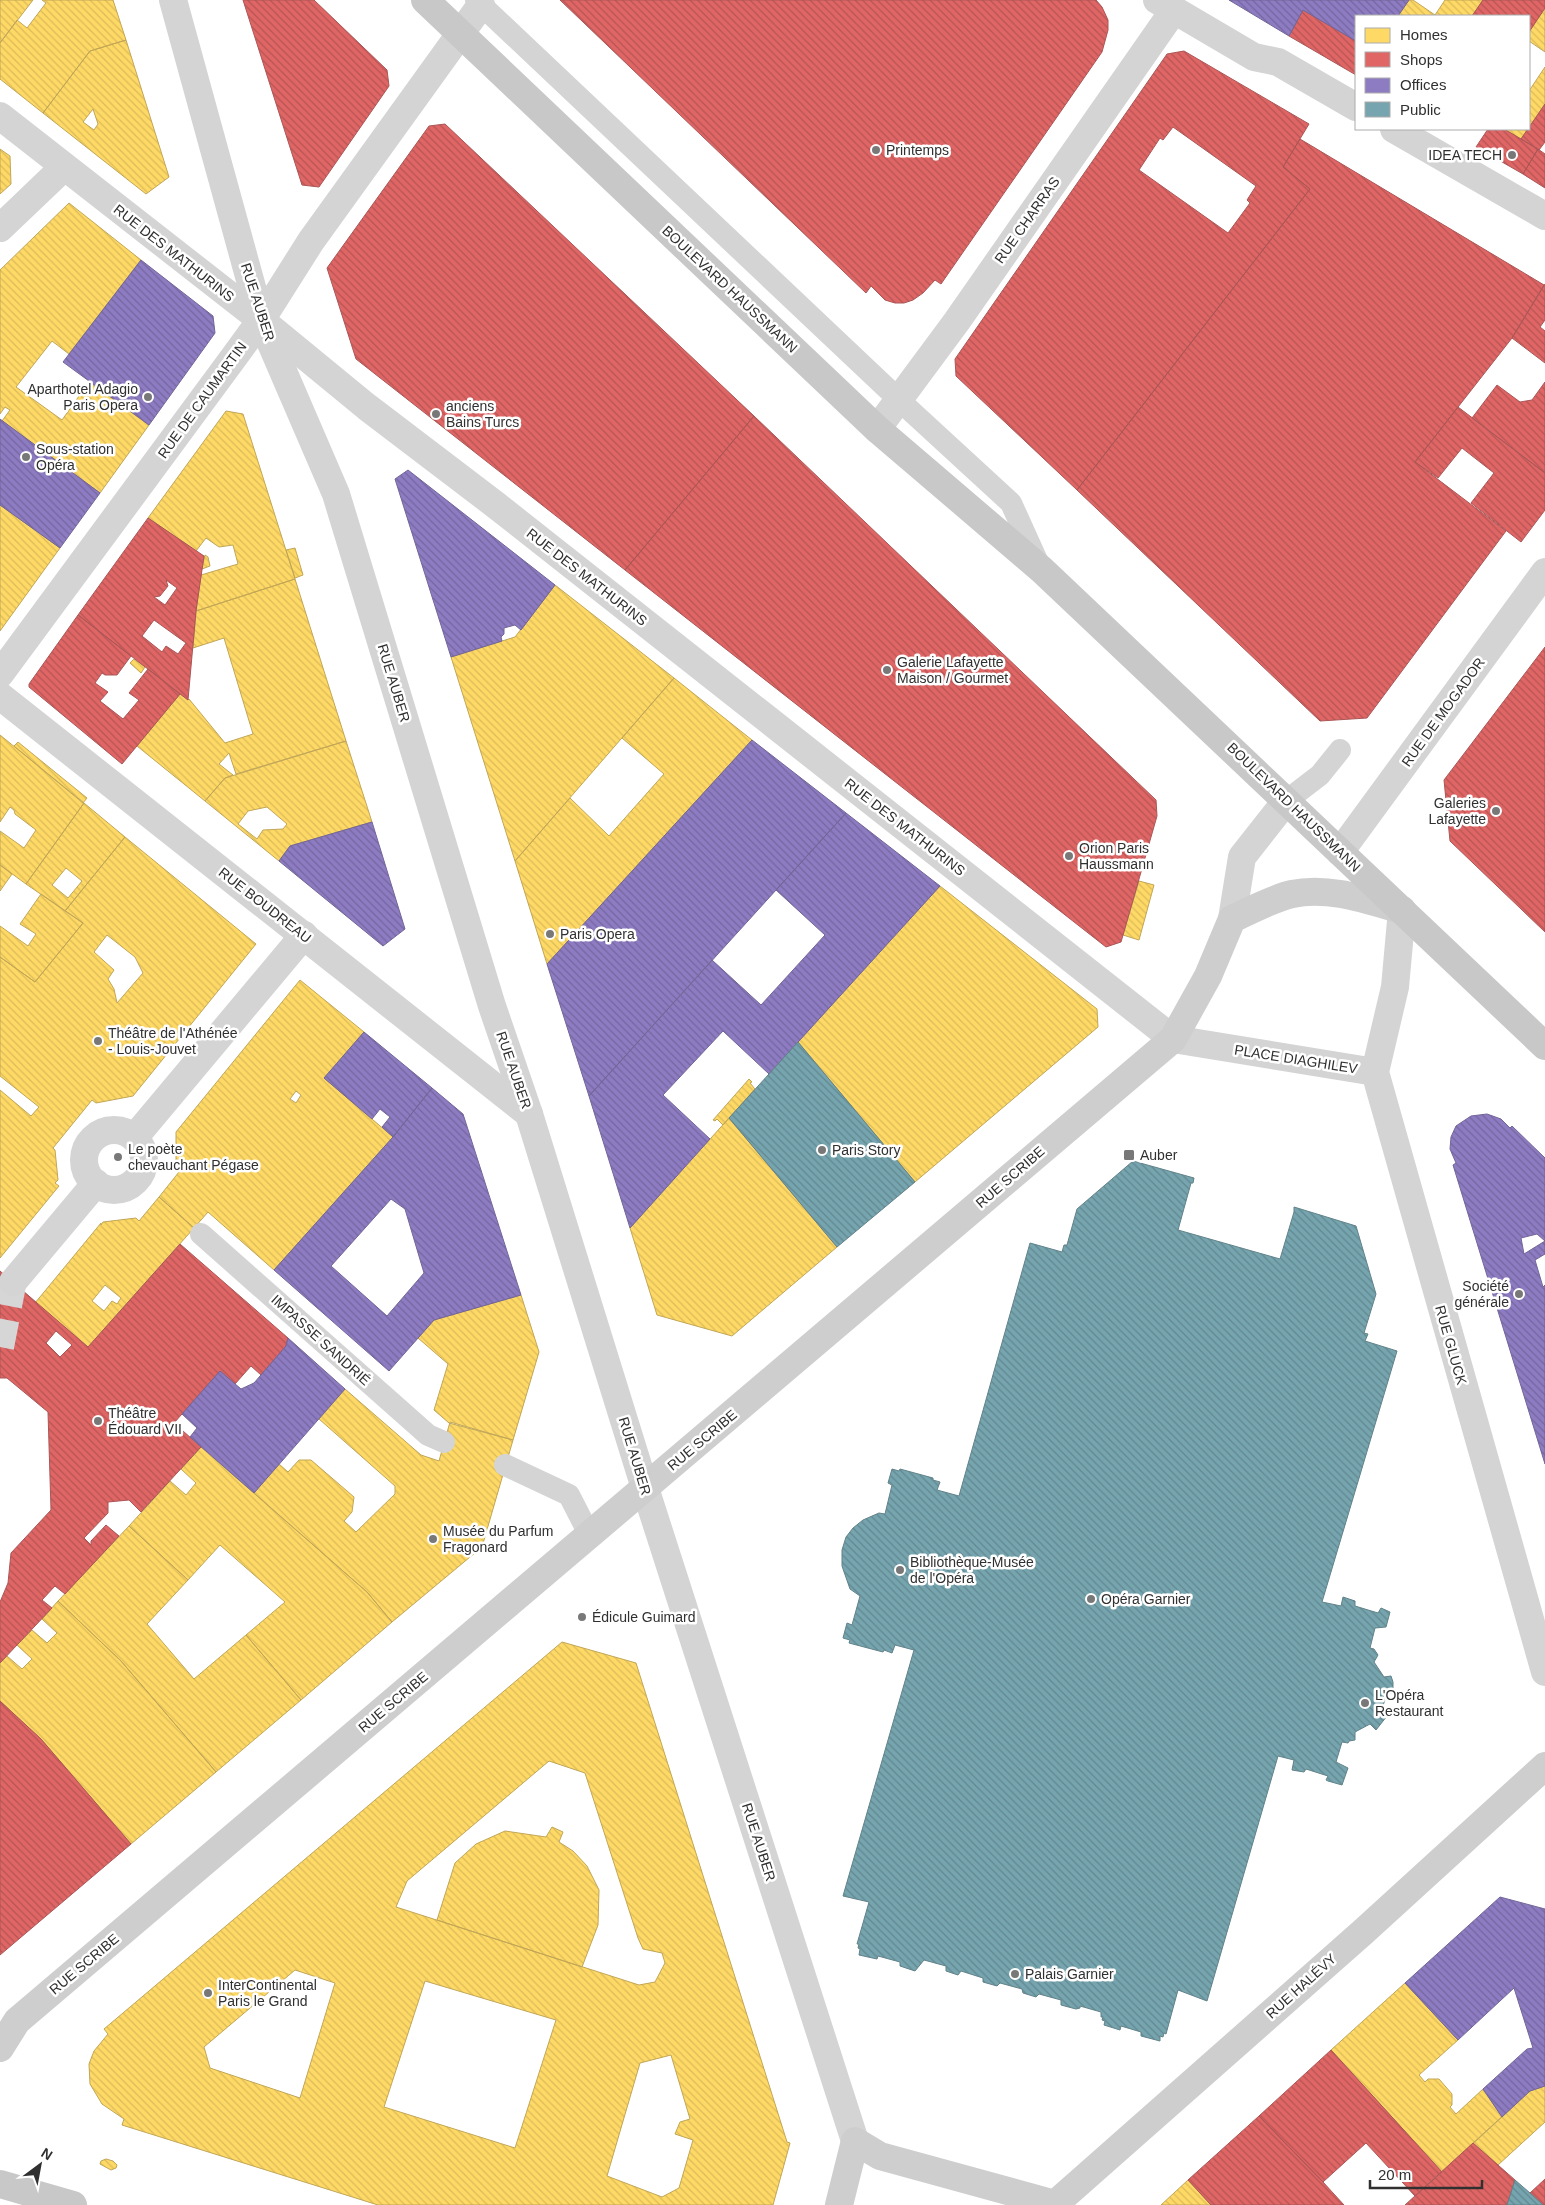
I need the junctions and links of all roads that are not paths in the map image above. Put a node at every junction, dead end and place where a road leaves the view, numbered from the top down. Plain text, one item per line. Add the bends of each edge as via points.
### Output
1 (173, 0) edge
2 (425, 0) edge
3 (481, 2) edge
4 (1166, 5) edge
5 (461, 34) junction
6 (1355, 106) edge
7 (0, 116) edge
8 (1396, 130) edge
9 (64, 167) junction
10 (1545, 216) edge
11 (0, 228) edge
12 (261, 320) junction
13 (899, 400) junction
14 (878, 429) junction
15 (1042, 570) junction
16 (1545, 572) edge
17 (0, 674) edge
18 (0, 696) edge
19 (1340, 750) dead end
20 (1286, 801) junction
21 (1340, 852) junction
22 (1402, 910) junction
23 (1232, 919) junction
24 (304, 935) junction
25 (1173, 1039) junction
26 (1545, 1046) edge
27 (1375, 1072) junction
28 (529, 1114) junction
29 (134, 1138) junction
30 (96, 1183) junction
31 (201, 1234) dead end
32 (13, 1282) tunnel mouth
33 (444, 1442) dead end
34 (505, 1465) dead end
35 (645, 1488) junction
36 (589, 1534) junction
37 (1545, 1672) edge
38 (1545, 1766) edge
39 (0, 2048) edge
40 (855, 2141) junction
41 (0, 2184) edge
42 (73, 2205) edge
43 (839, 2205) edge
44 (1055, 2205) edge

1 - 12 street, RUE AUBER
2 - 5 main road, BOULEVARD HAUSSMANN
3 - 5 street, RUE DE CAUMARTIN
3 - 13 lane, BOULEVARD HAUSSMANN
4 - 6 street via 1254,57 1278,62
4 - 13 street, RUE CHARRAS
5 - 12 street, RUE DE CAUMARTIN via 311,241
5 - 14 main road, BOULEVARD HAUSSMANN
7 - 9 street, RUE DES MATHURINS
8 - 10 street
9 - 11 street
9 - 12 street, RUE DES MATHURINS
12 - 17 street, RUE DE CAUMARTIN
12 - 25 street, RUE DES MATHURINS via 367,407
12 - 28 street, RUE AUBER via 336,494 492,1006
13 - 14 street, RUE CHARRAS
13 - 15 lane, BOULEVARD HAUSSMANN via 1011,504
14 - 15 main road, BOULEVARD HAUSSMANN
15 - 20 main road, BOULEVARD HAUSSMANN
16 - 21 street, RUE DE MOGADOR
18 - 24 street, RUE BOUDREAU
19 - 20 lane via 1320,775
20 - 21 main road, BOULEVARD HAUSSMANN
20 - 23 street via 1242,857
21 - 22 main road, BOULEVARD HAUSSMANN
22 - 23 main road via 1351,896 1314,892 1292,894
22 - 26 main road, BOULEVARD HAUSSMANN
22 - 27 street, PLACE DIAGHILEV via 1395,987
23 - 25 main road, RUE SCRIBE via 1208,976
24 - 28 street, RUE BOUDREAU
24 - 29 street
25 - 27 street, PLACE DIAGHILEV
25 - 35 main road, RUE SCRIBE
27 - 37 street, RUE GLUCK
28 - 35 street, RUE AUBER
29 - 30 street via 144,1154 141,1174 134,1182 116,1190
29 - 30 street via 116,1130 107,1131 91,1141 85,1158 86,1168
30 - 32 street
31 - 33 lane, IMPASSE SANDRIÉ via 428,1435
34 - 36 lane via 569,1495
35 - 36 main road, RUE SCRIBE
35 - 40 street, RUE AUBER
36 - 39 main road, RUE SCRIBE via 17,2021
38 - 44 main road, RUE HALÉVY
40 - 43 main road
40 - 44 main road via 880,2156
41 - 42 main road

